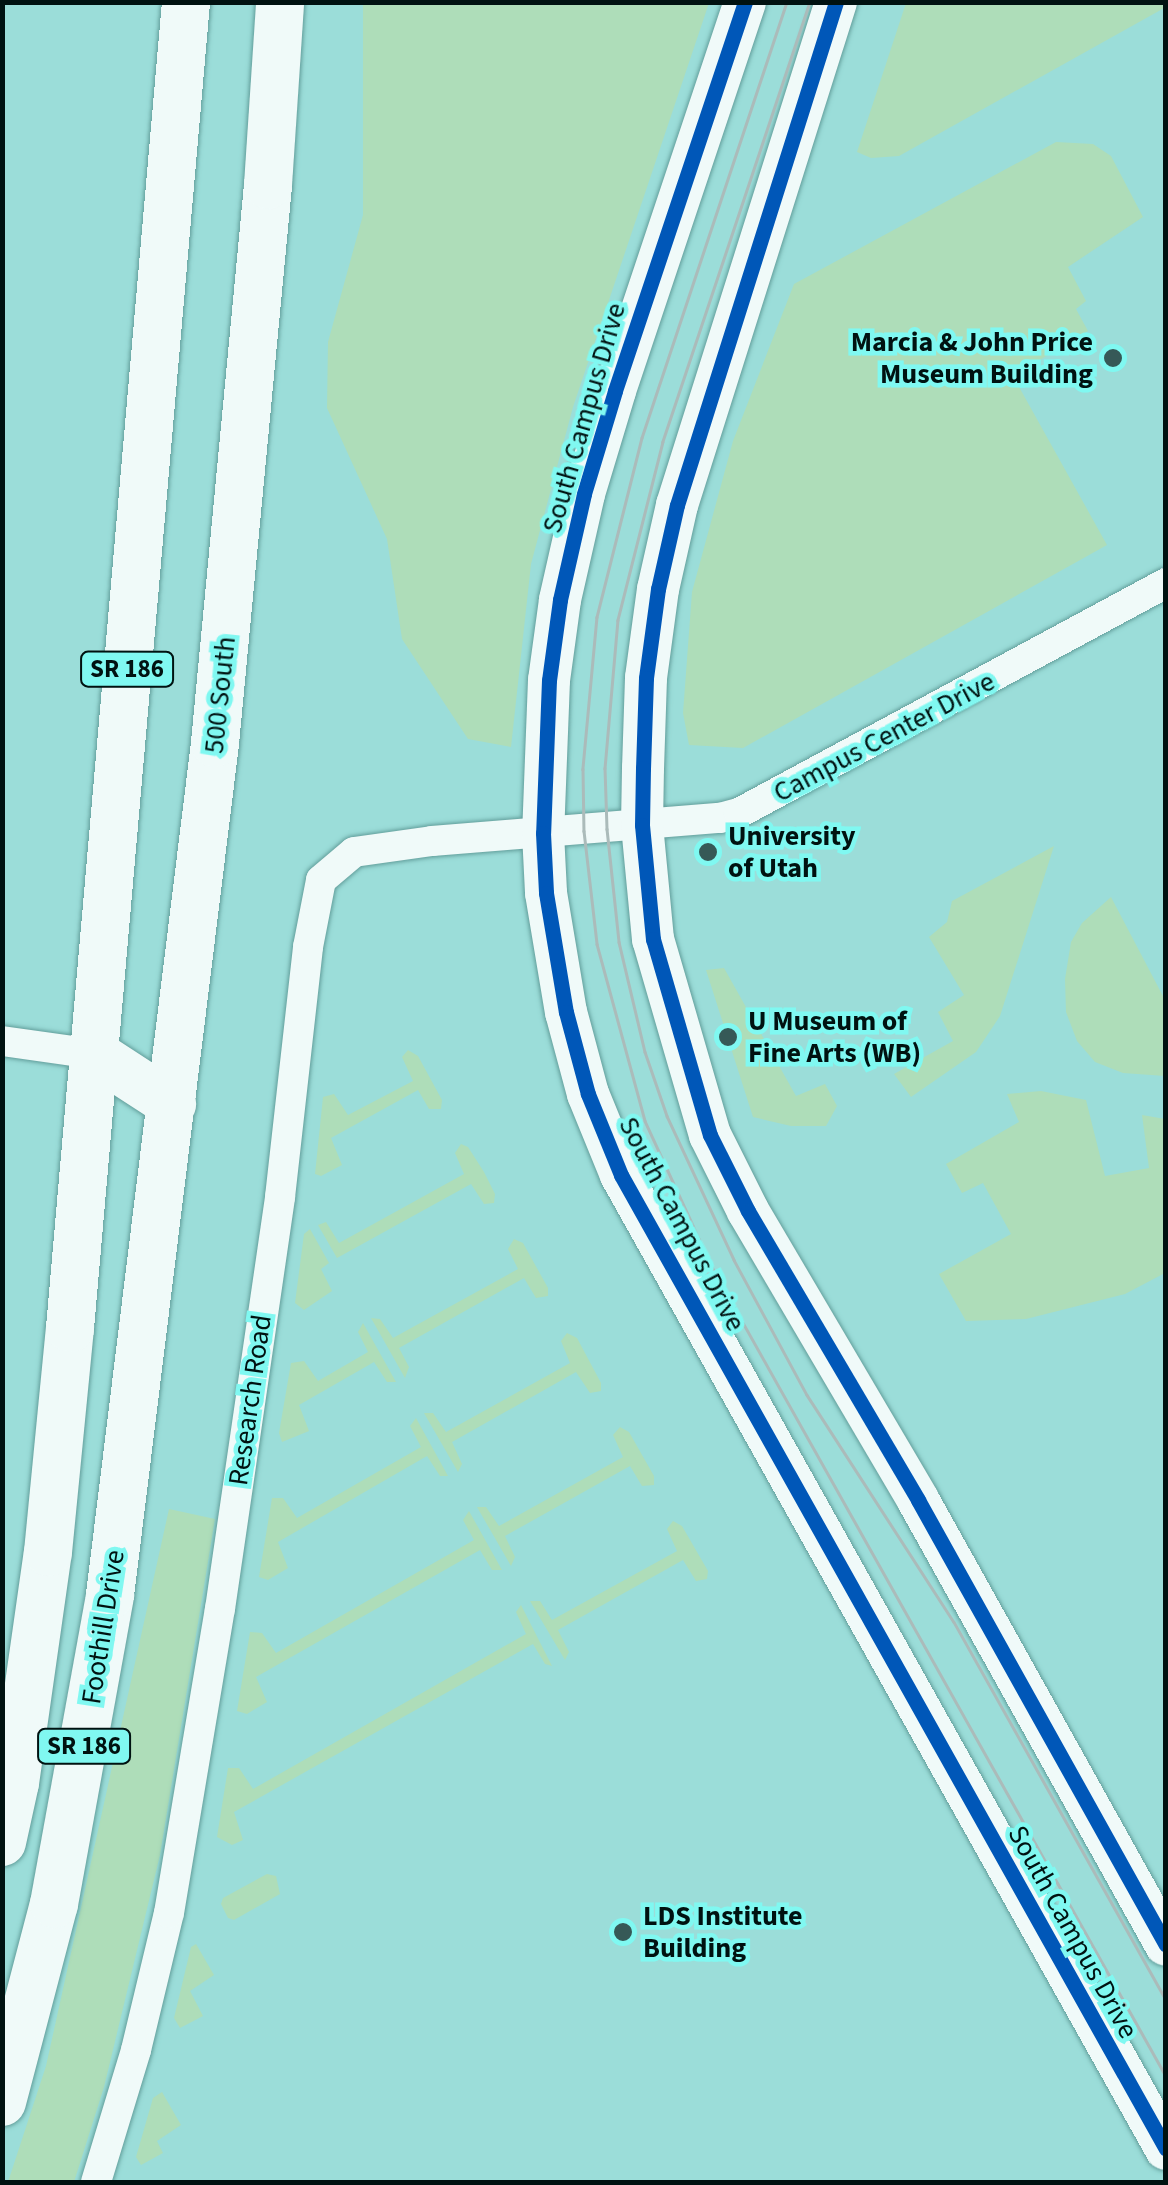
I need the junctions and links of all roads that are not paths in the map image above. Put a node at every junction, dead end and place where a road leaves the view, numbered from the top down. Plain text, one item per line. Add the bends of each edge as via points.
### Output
1 (186, 2) edge
2 (280, 2) edge
3 (745, 2) edge
4 (836, 2) edge
5 (1166, 583) edge
6 (642, 825) junction
7 (564, 832) junction
8 (2, 1042) edge
9 (95, 1054) junction
10 (172, 1104) junction
11 (137, 1385) joint
12 (2, 1842) edge
13 (1166, 1946) edge
14 (2, 2102) edge
15 (1166, 2149) edge
16 (96, 2182) edge

1 - 9 main road, SR 186
2 - 10 main road, 500 South / SR 186 via 221,692
3 - 7 street, South Campus Drive via 584,494 560,600 549,680
4 - 6 street via 677,505 646,678
5 - 6 street, Campus Center Drive via 752,808
6 - 7 street, Campus Center Drive
6 - 13 street via 653,939 710,1135
7 - 15 street, South Campus Drive via 546,893 566,1012 588,1094 621,1175
7 - 16 street, Research Road via 354,852 321,880 220,1609 169,1914
8 - 9 street
9 - 10 main road
9 - 12 main road, SR 186 via 48,1552
10 - 11 main road, 500 South / SR 186
11 - 14 main road, Foothill Drive / SR 186 via 78,1782

